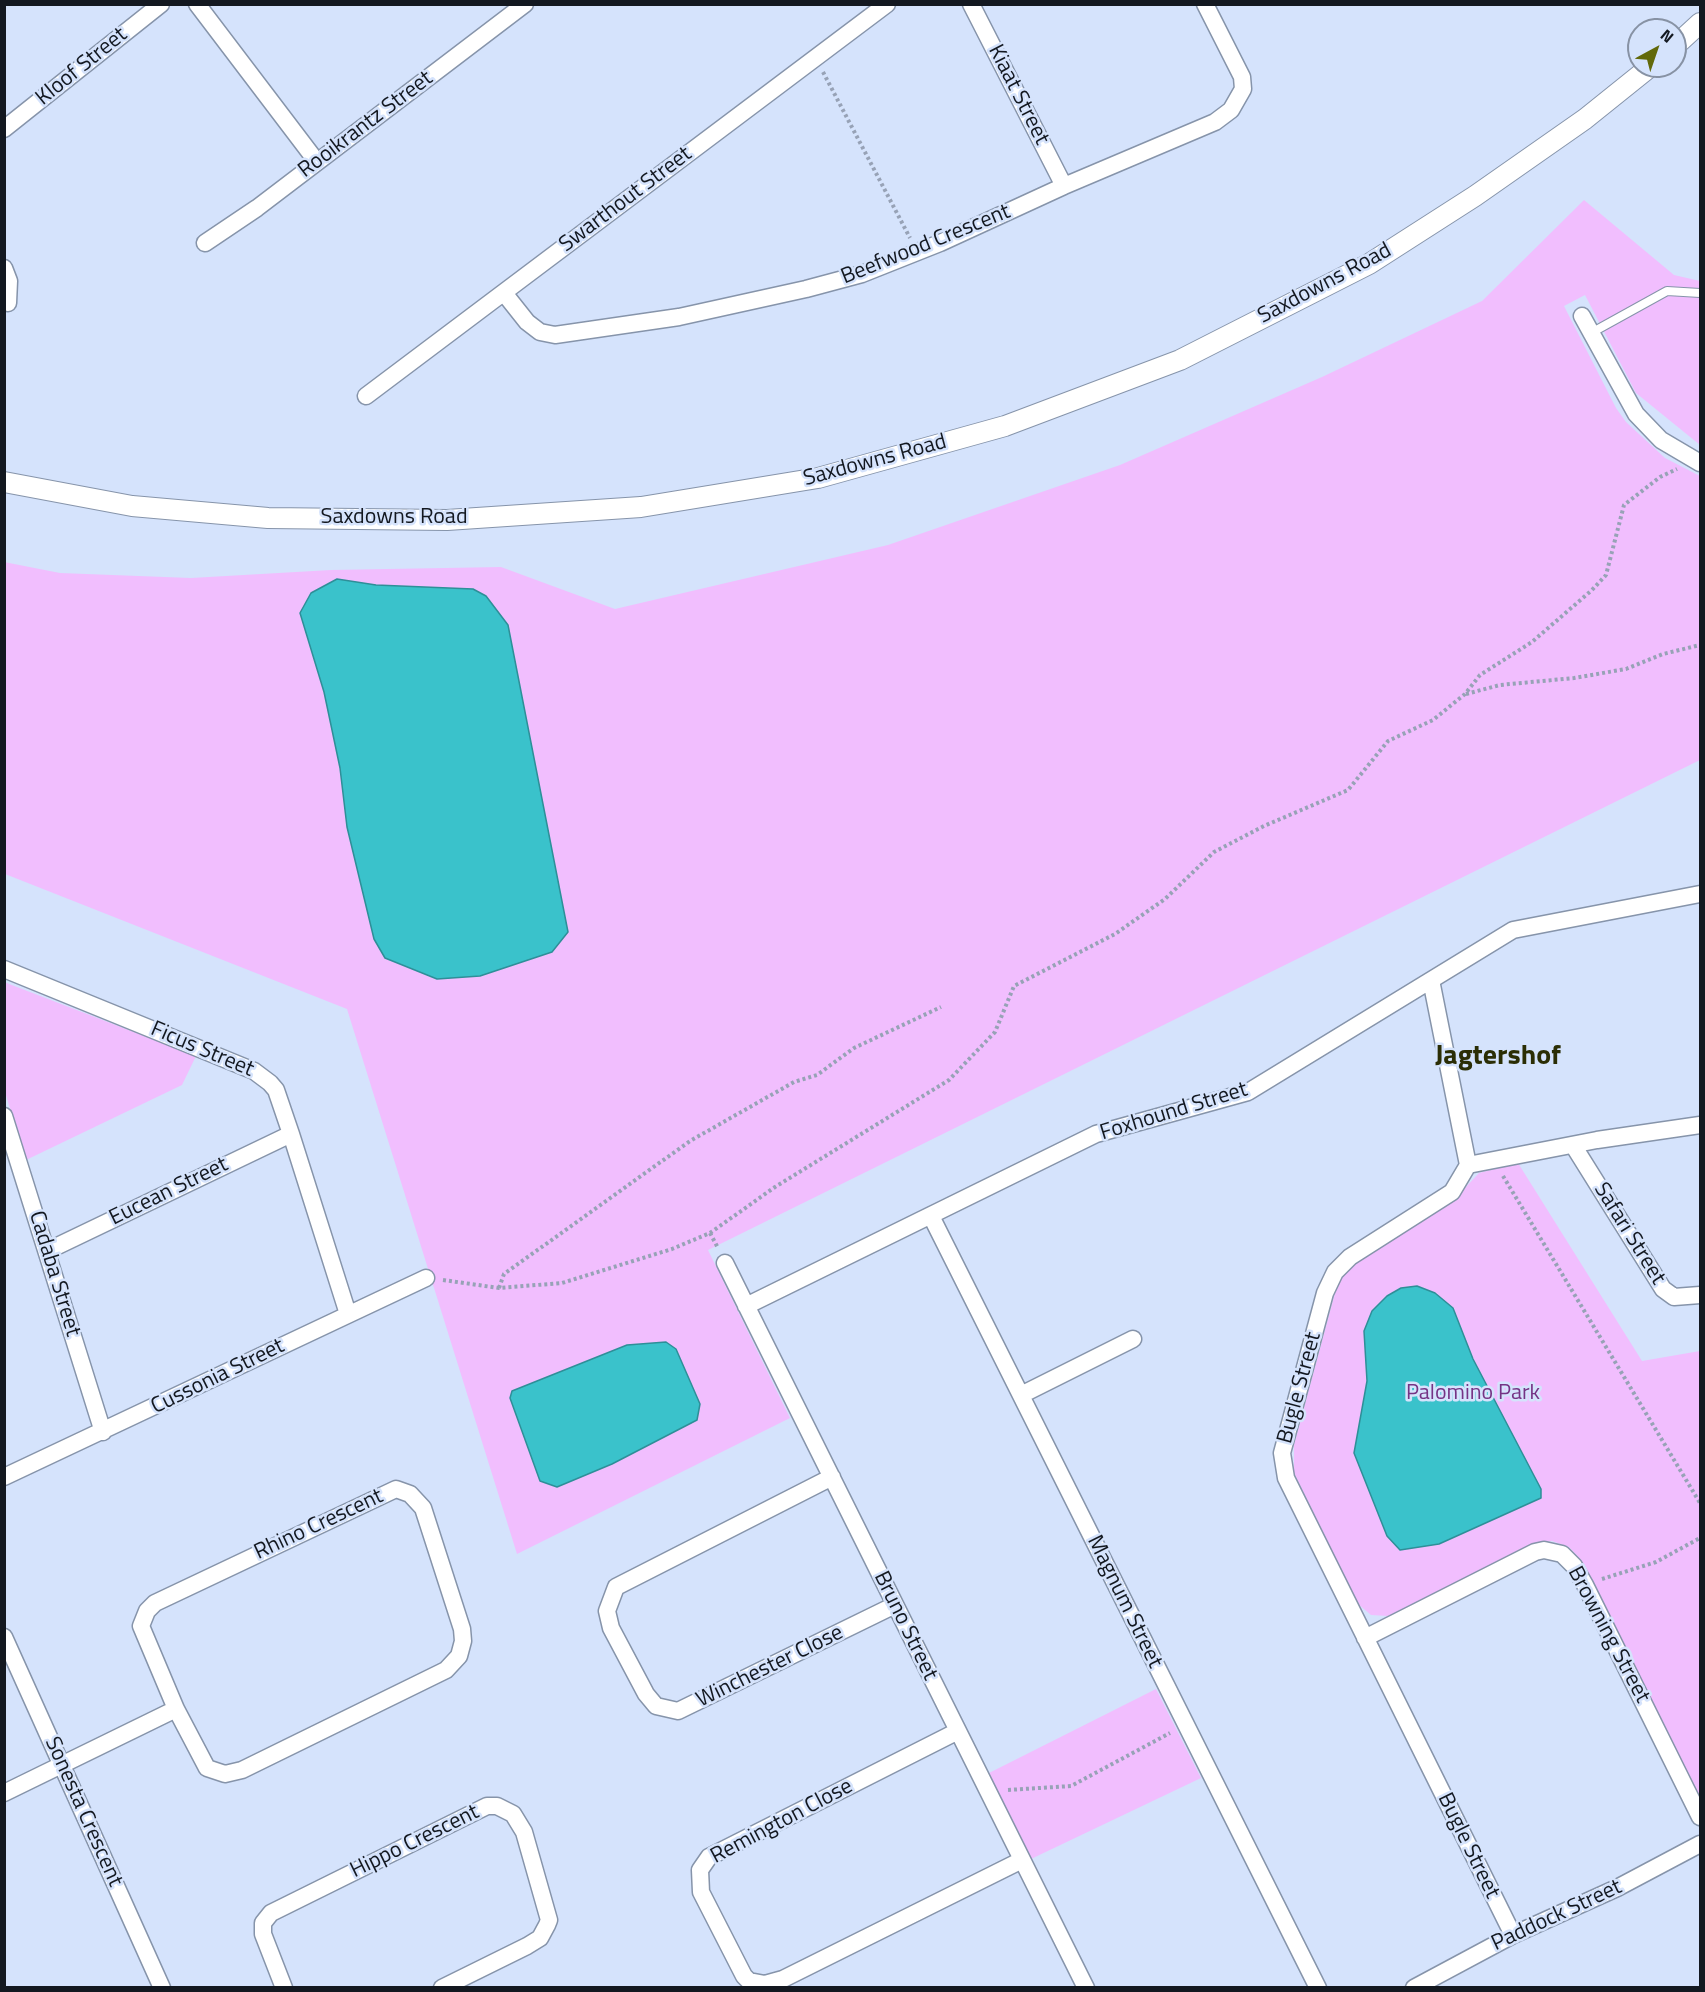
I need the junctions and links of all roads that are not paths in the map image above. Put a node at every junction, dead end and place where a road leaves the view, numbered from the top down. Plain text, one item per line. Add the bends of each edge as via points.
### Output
1 (161, 4) edge
2 (197, 4) edge
3 (525, 4) edge
4 (887, 4) edge
5 (971, 4) edge
6 (1205, 4) edge
7 (1701, 23) edge
8 (1687, 35) edge
9 (1636, 78) edge
10 (4, 129) edge
11 (317, 162) junction
12 (1064, 186) junction
13 (205, 243) dead end
14 (4, 268) edge
15 (504, 293) junction
16 (1701, 293) edge
17 (8, 303) dead end
18 (1582, 316) dead end
19 (1591, 333) junction
20 (366, 396) dead end
21 (1697, 461) edge
22 (4, 482) edge
23 (1701, 894) edge
24 (4, 969) edge
25 (1431, 980) junction
26 (4, 1116) edge
27 (1701, 1125) edge
28 (291, 1134) junction
29 (1573, 1145) junction
30 (1468, 1165) junction
31 (931, 1216) junction
32 (47, 1251) junction
33 (725, 1263) dead end
34 (426, 1278) road end
35 (1701, 1295) edge
36 (746, 1306) junction
37 (348, 1314) junction
38 (1133, 1339) dead end
39 (1022, 1395) junction
40 (103, 1432) junction
41 (832, 1478) junction
42 (6, 1479) edge
43 (895, 1605) junction
44 (4, 1637) edge
45 (1365, 1638) junction
46 (176, 1709) junction
47 (958, 1731) junction
48 (63, 1767) junction
49 (4, 1793) edge
50 (1701, 1817) edge
51 (1701, 1844) edge
52 (1022, 1860) junction
53 (1513, 1935) junction
54 (282, 1987) edge
55 (162, 1988) edge
56 (442, 1988) edge
57 (1086, 1988) edge
58 (1318, 1988) edge
59 (1414, 1988) edge

1 - 10 street, Kloof Street
2 - 11 street
3 - 11 street, Rooikrantz Street
4 - 15 street, Swarthout Street
5 - 12 street, Kiaat Street
6 - 12 street, Beefwood Crescent via 1242,77 1243,89 1231,110 1215,122
7 - 8 street
9 - 22 street, Saxdowns Road via 1576,126 1369,264 1180,360 1005,426 818,478 641,507 447,520 268,518 132,506
11 - 13 street, Rooikrantz Street
12 - 15 street, Beefwood Crescent via 862,274 679,317 555,335 540,332 527,322
14 - 17 street via 9,281
15 - 20 street, Swarthout Street
16 - 19 lane via 1667,291
18 - 19 street
19 - 21 street via 1636,414 1661,440
23 - 25 street, Foxhound Street via 1514,930
24 - 28 street, Ficus Street via 262,1075 276,1090
25 - 30 street
25 - 31 street, Foxhound Street via 1248,1092 1096,1134
26 - 32 street, Cadaba Street
27 - 29 street
28 - 32 street, Eucean Street
28 - 37 street, Ficus Street
29 - 30 street
29 - 35 street, Safari Street via 1663,1289 1674,1297
30 - 45 street, Bugle Street via 1452,1192 1350,1257 1335,1272 1325,1293 1285,1440 1282,1454 1286,1478
31 - 36 street, Foxhound Street
31 - 39 street, Magnum Street
32 - 40 street, Cadaba Street
33 - 36 street, Bruno Street
34 - 37 street, Cussonia Street
36 - 41 street, Bruno Street
37 - 40 street, Cussonia Street
38 - 39 street
39 - 58 street, Magnum Street
40 - 42 street, Cussonia Street
41 - 43 street, Bruno Street
41 - 43 street, Winchester Close via 616,1587 607,1611 611,1628 646,1694 656,1706 678,1711
43 - 47 street, Bruno Street
44 - 48 street, Sonesta Crescent
45 - 50 street, Browning Street via 1535,1552 1562,1554 1585,1585
45 - 53 street, Bugle Street
46 - 46 street, Rhino Crescent via 141,1626 155,1603 387,1491 404,1491 417,1500 423,1508 462,1629 459,1656 446,1670 232,1773 207,1768
46 - 48 street
47 - 52 street, Bruno Street
47 - 52 street, Remington Close via 709,1857 700,1870 701,1892 744,1976 765,1984 783,1979
48 - 49 street
48 - 55 street, Sonesta Crescent
51 - 53 street, Paddock Street via 1617,1888
52 - 57 street, Bruno Street
53 - 59 street, Paddock Street
54 - 56 street, Hippo Crescent via 263,1934 263,1923 271,1913 487,1806 497,1806 513,1814 524,1832 548,1925 540,1938 527,1946

